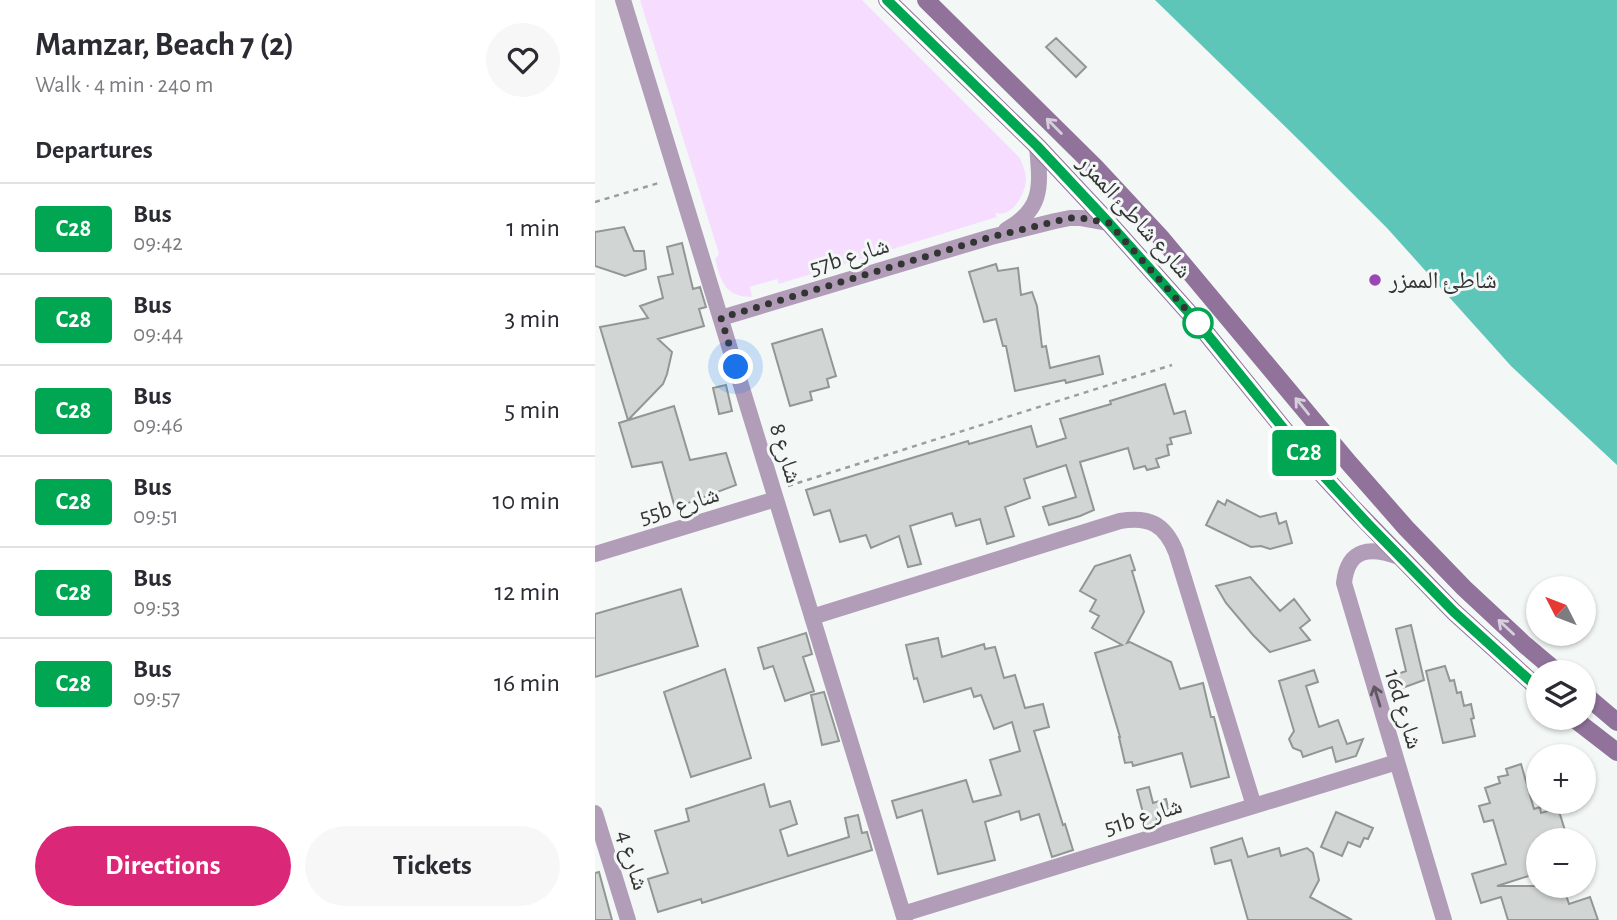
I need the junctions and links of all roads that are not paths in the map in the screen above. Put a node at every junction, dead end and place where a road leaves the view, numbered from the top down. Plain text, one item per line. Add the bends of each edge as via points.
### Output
1 (623, 0) edge
2 (887, 0) edge
3 (926, 0) edge
4 (1037, 146) junction
5 (1109, 223) junction
6 (991, 237) junction
7 (721, 318) junction
8 (775, 495) junction
9 (595, 554) edge
10 (1399, 557) junction
11 (812, 617) junction
12 (1543, 660) edge
13 (1526, 677) edge
14 (1596, 704) edge
15 (1617, 722) edge
16 (1589, 730) edge
17 (1617, 752) edge
18 (1397, 762) junction
19 (1254, 806) junction
20 (595, 813) edge
21 (904, 917) edge
22 (628, 920) edge
23 (1444, 920) edge

1 - 7 street, شارع 8
2 - 4 main road, شارع شاطئ الممزر
12 -> 3 main road, شارع شاطئ الممزر via 1406,528 1162,239
4 - 5 main road, شارع شاطئ الممزر
4 - 6 street, 57b شارع via 1040,177 1030,210 1019,222
5 - 6 street, 57b شارع via 1070,218
5 - 10 main road, شارع شاطئ الممزر via 1328,482
6 - 7 street, 57b شارع
7 - 8 street, شارع 8
8 - 9 street, 55b شارع
8 - 11 street, شارع 8
10 - 13 main road, شارع شاطئ الممزر
18 -> 10 street, 16d شارع via 1344,583 1350,562 1359,554 1381,550
11 - 19 street via 1120,521 1148,521 1161,527 1176,552
11 - 21 street, شارع 8
14 - 15 main road
16 - 17 main road
18 - 19 street, 51b شارع
18 - 23 street, 16d شارع
19 - 21 street, 51b شارع
20 - 22 street, شارع 4

